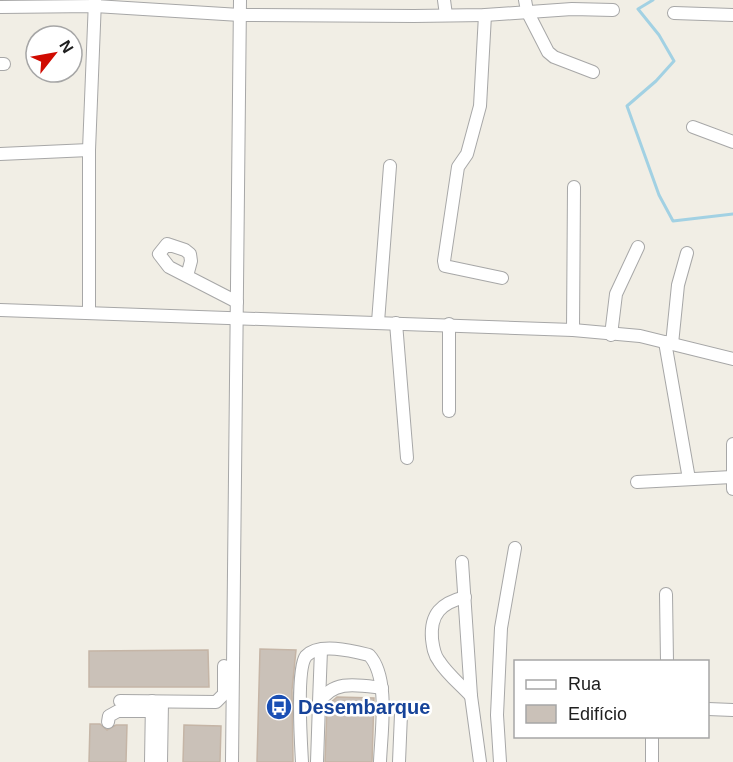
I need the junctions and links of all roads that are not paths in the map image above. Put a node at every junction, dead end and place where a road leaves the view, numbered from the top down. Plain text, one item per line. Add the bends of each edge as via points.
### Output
1 (240, 0) edge
2 (370, 0) edge
3 (444, 0) edge
4 (95, 3) edge
5 (526, 6) edge
6 (0, 8) edge
7 (613, 10) dead end
8 (674, 13) dead end
9 (369, 14) junction
10 (240, 15) junction
11 (446, 15) junction
12 (485, 15) junction
13 (733, 15) edge
14 (593, 72) dead end
15 (693, 127) dead end
16 (733, 142) edge
17 (89, 150) junction
18 (0, 154) edge
19 (390, 166) dead end
20 (574, 187) dead end
21 (638, 247) dead end
22 (687, 253) dead end
23 (187, 276) dead end
24 (501, 278) dead end
25 (237, 302) junction
26 (0, 310) edge
27 (89, 312) junction
28 (237, 319) junction
29 (378, 322) junction
30 (396, 323) junction
31 (448, 324) junction
32 (573, 330) junction
33 (611, 334) junction
34 (669, 343) junction
35 (733, 359) edge
36 (449, 411) dead end
37 (733, 444) edge
38 (407, 458) dead end
39 (732, 477) edge
40 (689, 479) junction
41 (637, 482) dead end
42 (733, 489) edge
43 (515, 548) dead end
44 (462, 562) dead end
45 (666, 594) dead end
46 (465, 597) junction
47 (321, 650) junction
48 (667, 660) edge
49 (224, 666) dead end
50 (382, 688) junction
51 (471, 696) junction
52 (120, 701) dead end
53 (319, 703) junction
54 (155, 705) junction
55 (709, 709) edge
56 (733, 710) edge
57 (401, 714) dead end
58 (108, 722) dead end
59 (652, 738) edge
60 (151, 762) edge
61 (161, 762) edge
62 (232, 762) edge
63 (302, 762) edge
64 (317, 762) edge
65 (380, 762) edge
66 (399, 762) edge
67 (480, 762) edge
68 (500, 762) edge
69 (652, 762) edge

1 - 10 street
2 - 9 street
3 - 11 street
4 - 6 street
4 - 10 street
4 - 17 street
5 - 7 street
5 - 12 street
5 - 14 street via 548,52
8 - 13 street
9 - 10 street
9 - 11 street
10 - 25 street
11 - 12 street
12 - 24 street via 480,106 467,154 458,167 444,261 445,266
15 - 16 street
17 - 18 street
17 - 27 street
19 - 29 street
20 - 32 street
21 - 33 street via 616,294
22 - 34 street
23 - 25 street
25 - 28 street
26 - 27 street
27 - 28 street
28 - 29 street
28 - 62 street
29 - 30 street
30 - 31 street
30 - 38 street
31 - 32 street
31 - 36 street
32 - 33 street
33 - 34 street
34 - 35 street
34 - 40 street
37 - 39 street
39 - 40 street
39 - 42 street
40 - 41 street
43 - 68 street via 501,628 497,715
44 - 46 street
45 - 48 street
46 - 51 street
46 - 51 street via 450,600 439,608 431,627 439,662
47 - 50 street via 354,651 369,656 378,668
47 - 53 street
47 - 63 street via 306,657 302,669
49 - 54 street via 224,694 216,702
50 - 53 street via 332,688
50 - 65 street
51 - 67 street
52 - 54 street
53 - 64 street
54 - 58 street via 118,711 109,716
54 - 60 street
54 - 61 street
55 - 56 street
57 - 66 street
59 - 69 street

